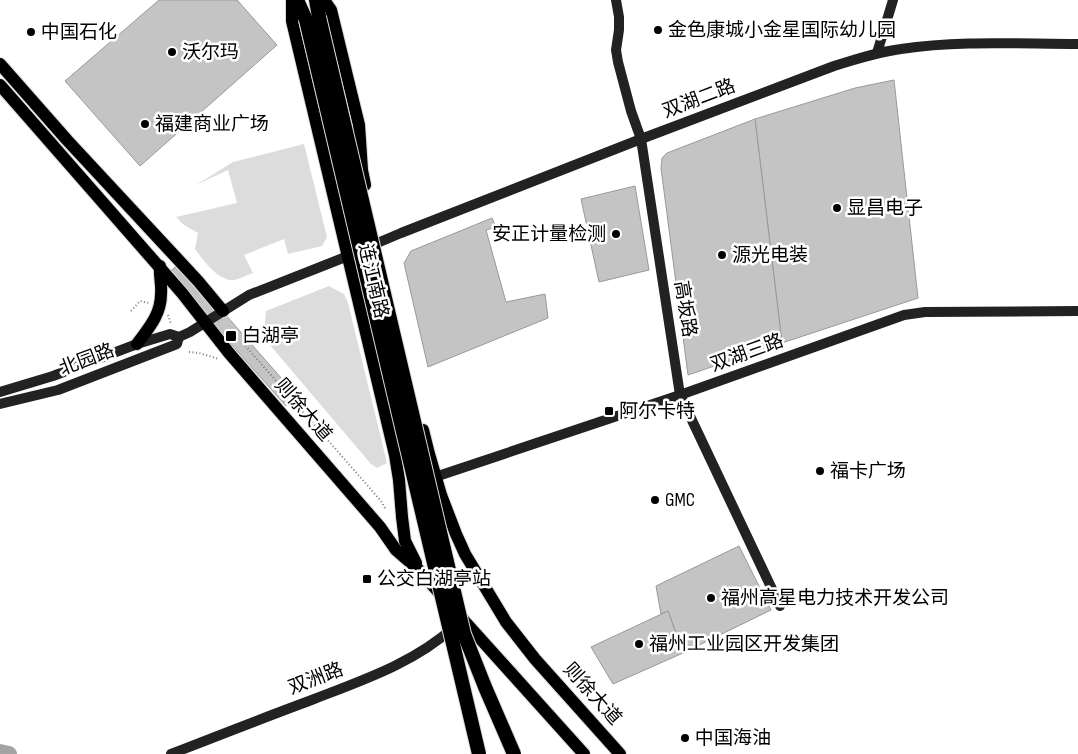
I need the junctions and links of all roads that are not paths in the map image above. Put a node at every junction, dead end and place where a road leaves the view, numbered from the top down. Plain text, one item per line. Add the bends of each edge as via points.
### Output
1 (292, 0) edge
2 (297, 0) edge
3 (316, 0) edge
4 (324, 0) edge
5 (616, 0) edge
6 (893, 0) edge
7 (313, 18) junction
8 (1078, 44) edge
9 (877, 53) junction
10 (0, 64) edge
11 (0, 85) edge
12 (641, 139) junction
13 (378, 243) junction
14 (173, 254) junction
15 (348, 256) junction
16 (160, 267) junction
17 (223, 311) junction
18 (1078, 311) edge
19 (206, 323) junction
20 (179, 337) junction
21 (136, 344) junction
22 (142, 358) junction
23 (0, 392) edge
24 (680, 395) junction
25 (0, 404) edge
26 (436, 477) junction
27 (419, 570) junction
28 (780, 606) dead end
29 (463, 619) junction
30 (171, 754) edge
31 (479, 754) edge
32 (514, 754) edge
33 (584, 754) edge
34 (620, 754) edge

1 - 15 main road, 连江南路 via 292,21
2 - 7 highway
3 - 7 highway
4 - 13 main road, 连江南路 via 331,10 359,125 362,170
5 - 12 street, 高坂路 via 618,62
6 - 9 street
7 - 31 highway, bridge
7 - 32 highway, bridge via 464,634
8 - 9 street, 双湖二路 via 951,44
9 - 12 street, 双湖二路 via 834,66
10 - 14 main road
11 - 16 main road, 则徐大道
12 - 13 street, 双湖二路
12 - 24 street, 高坂路
13 - 15 street, 双湖二路
13 - 26 main road, 连江南路
14 - 16 main road
14 - 17 main road
15 - 17 street, 双湖二路 via 249,295
15 - 27 main road, 连江南路 via 395,455 405,541
16 - 19 main road, 则徐大道
16 - 21 main road via 160,305 154,322
17 - 19 street, 北园路
18 - 24 street, 双湖三路 via 910,314
19 - 20 street, 北园路
19 - 27 main road, 则徐大道 via 396,550
20 - 21 street, 北园路 via 170,334
20 - 22 street, 北园路 via 176,344
21 - 22 street
21 - 23 street, 北园路 via 53,376
22 - 25 street, 北园路 via 58,390
24 - 26 street, 双湖三路
24 - 28 street, 高坂路
26 - 34 main road, 则徐大道 via 465,554 506,622
27 - 29 main road, 则徐大道
29 - 30 street, 双洲路 via 408,660
29 - 33 main road, 则徐大道

